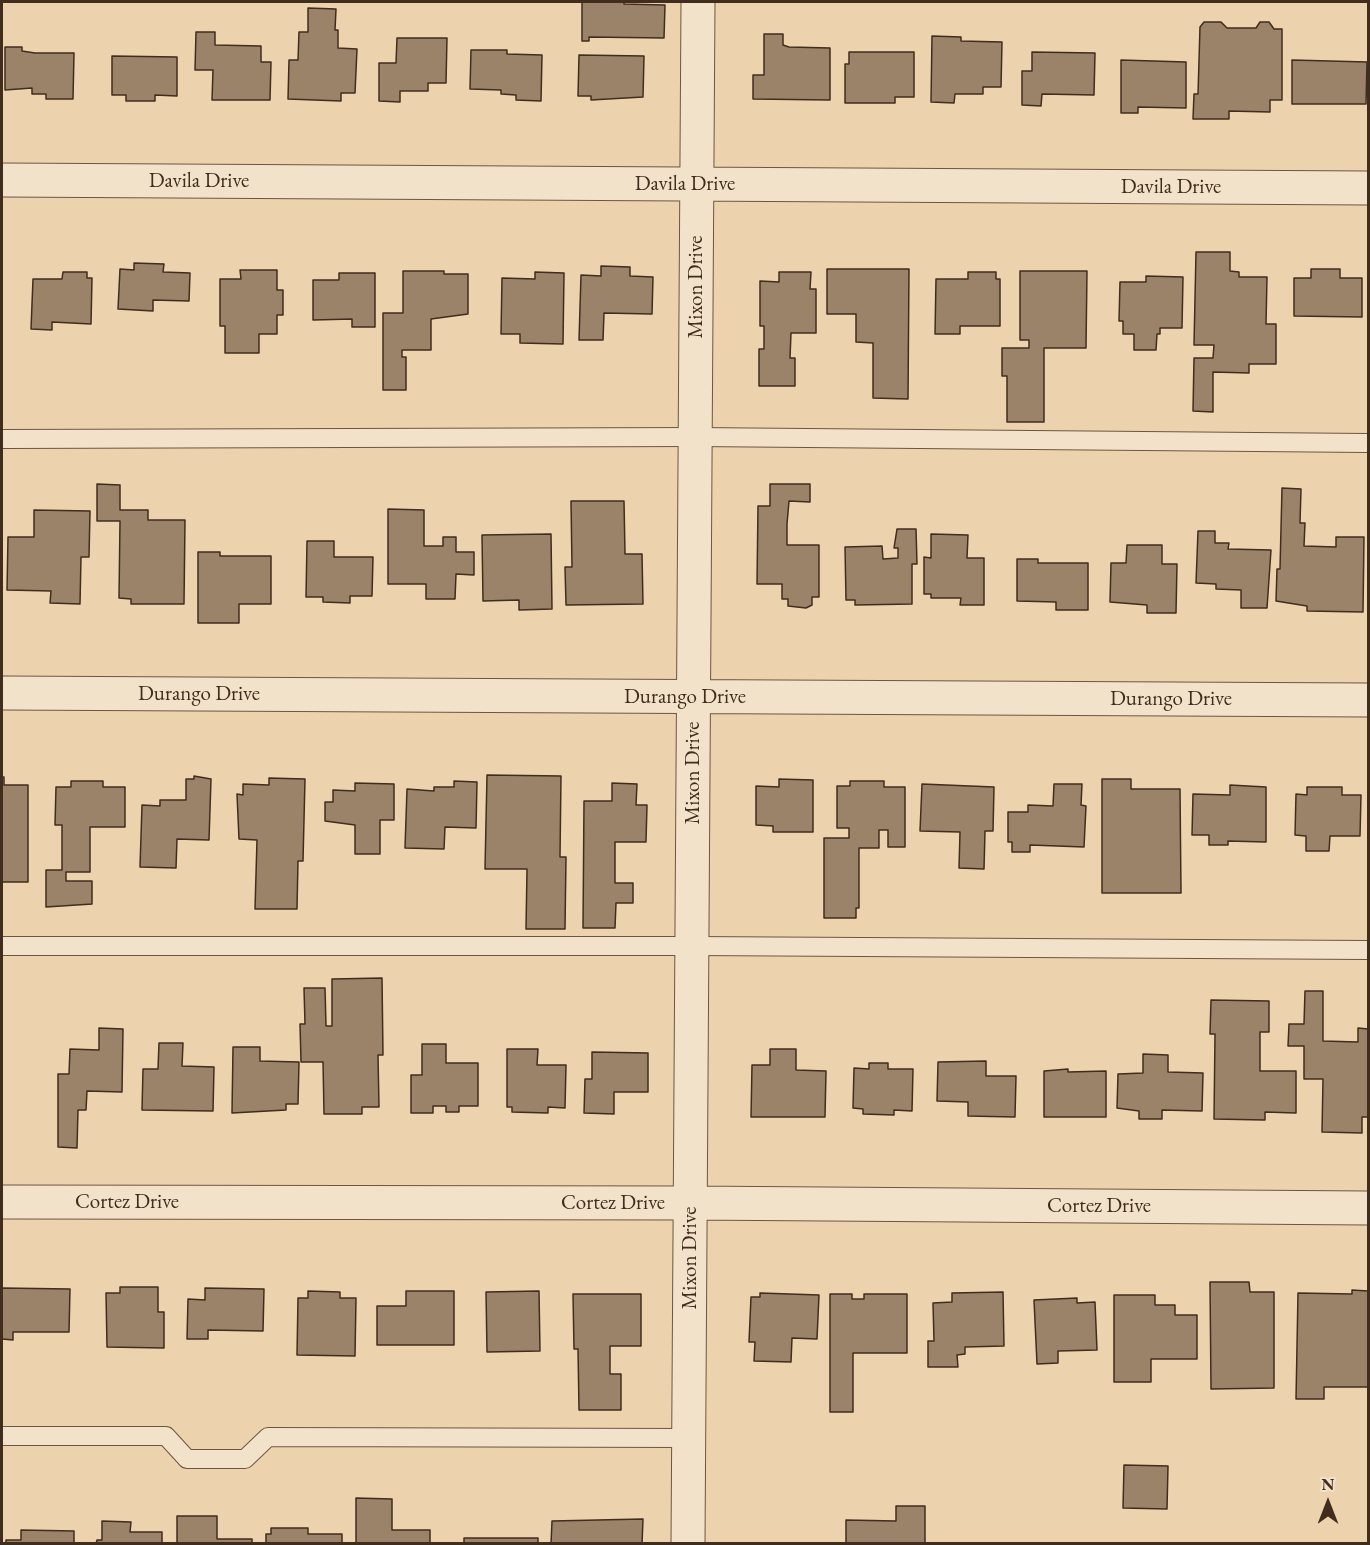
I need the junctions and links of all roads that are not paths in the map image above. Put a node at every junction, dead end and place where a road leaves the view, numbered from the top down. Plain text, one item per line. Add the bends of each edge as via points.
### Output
1 (698, 2) edge
2 (2, 180) edge
3 (696, 184) junction
4 (1368, 188) edge
5 (695, 437) junction
6 (2, 439) edge
7 (1368, 443) edge
8 (2, 693) edge
9 (693, 697) junction
10 (1368, 700) edge
11 (2, 946) edge
12 (692, 946) junction
13 (1368, 950) edge
14 (2, 1202) edge
15 (690, 1203) junction
16 (1368, 1208) edge
17 (2, 1436) edge
18 (689, 1438) junction
19 (688, 1544) edge

1 - 3 street, Mixon Drive
2 - 3 street, Davila Drive
3 - 4 street, Davila Drive
3 - 5 street, Mixon Drive
5 - 6 lane
5 - 7 lane
5 - 9 street, Mixon Drive
8 - 9 street, Durango Drive
9 - 10 street, Durango Drive
9 - 12 street, Mixon Drive
11 - 12 lane
12 - 13 lane
12 - 15 street, Mixon Drive
14 - 15 street, Cortez Drive
15 - 16 street, Cortez Drive
15 - 18 street, Mixon Drive
17 - 18 lane via 166,1436 187,1459 245,1459 268,1437
18 - 19 street, Mixon Drive

